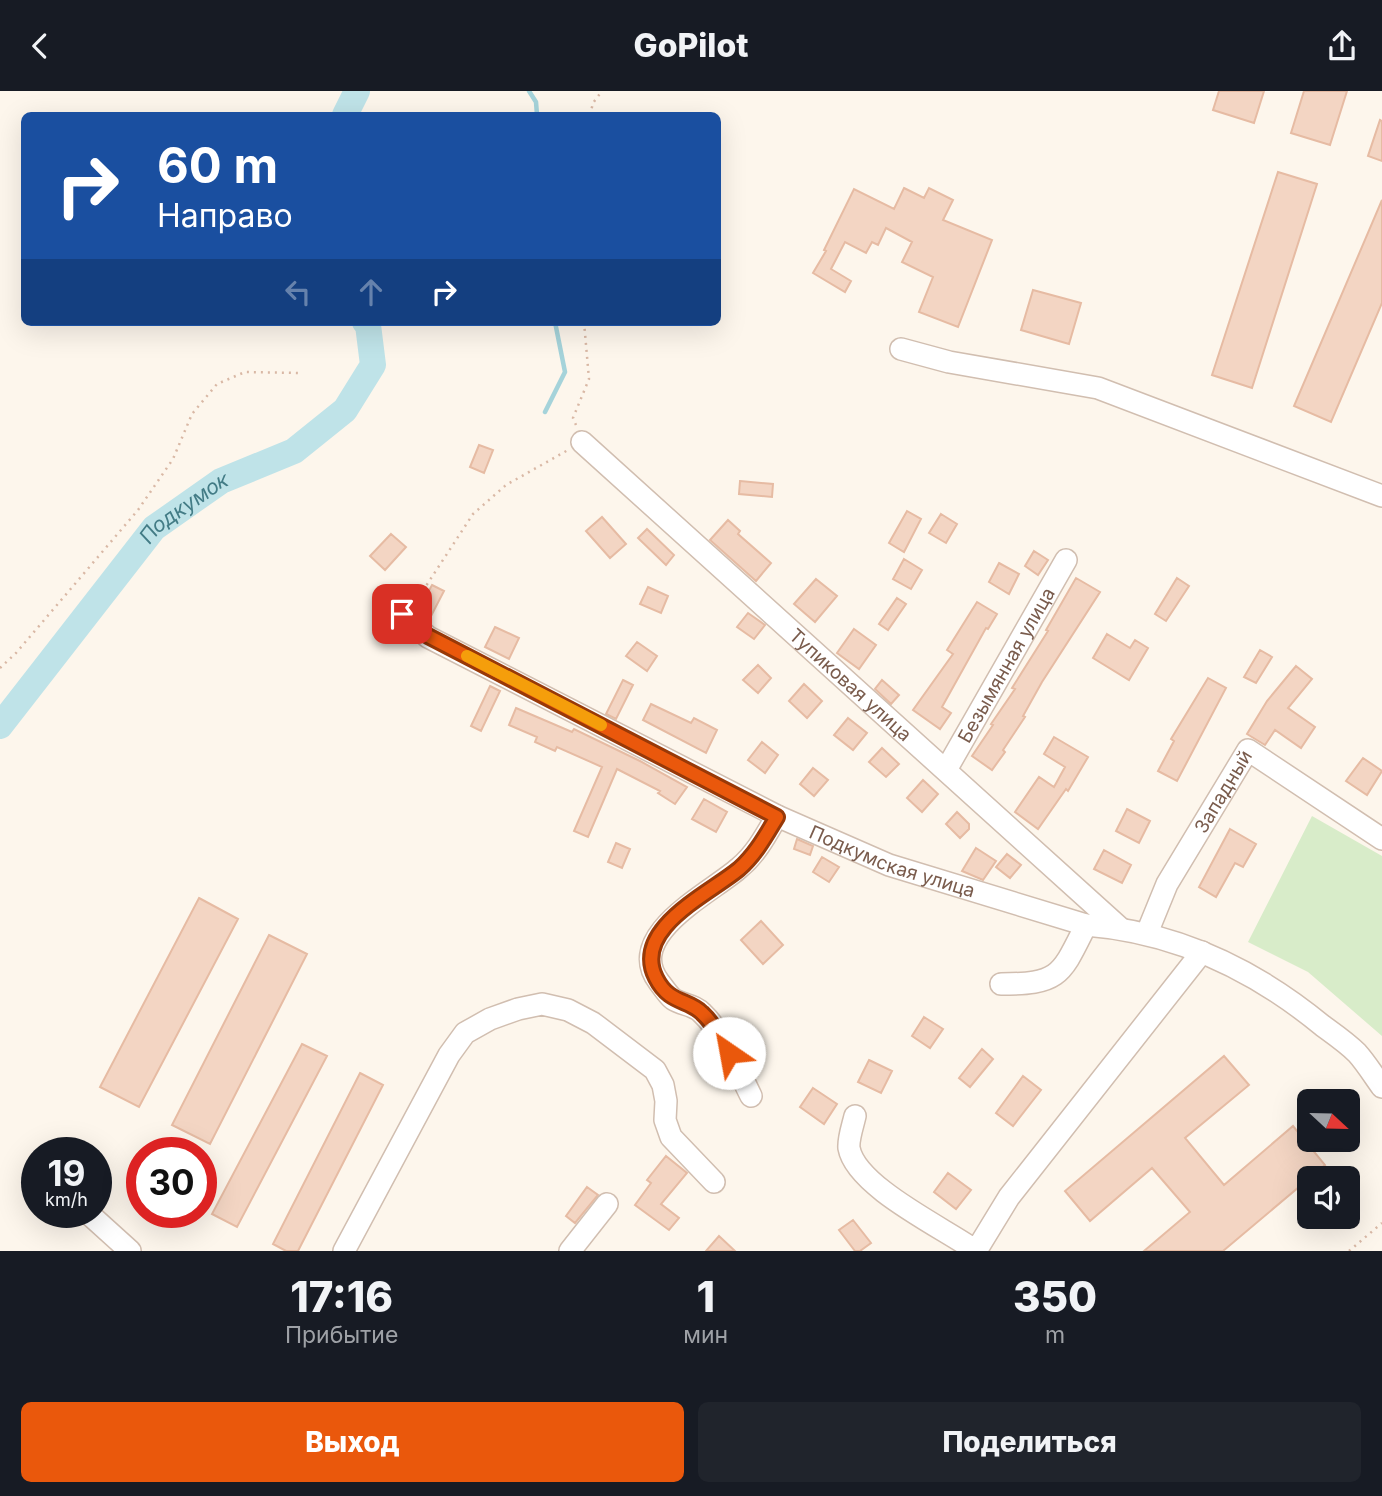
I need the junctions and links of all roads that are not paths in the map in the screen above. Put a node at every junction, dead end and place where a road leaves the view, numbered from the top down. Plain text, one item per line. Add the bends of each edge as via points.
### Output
1 (901, 349) dead end
2 (582, 442) road end
3 (1382, 496) edge
4 (1066, 560) dead end
5 (402, 614) road end
6 (946, 770) junction
7 (777, 817) junction
8 (1382, 839) edge
9 (1086, 925) junction
10 (1120, 928) junction
11 (1147, 933) junction
12 (1202, 953) junction
13 (1001, 984) dead end
14 (1382, 1087) edge
15 (751, 1096) dead end
16 (855, 1116) dead end
17 (714, 1182) dead end
18 (607, 1204) dead end
19 (105, 1228) edge
20 (130, 1251) edge
21 (344, 1251) edge
22 (570, 1251) edge

1 - 3 street via 1098,388
2 - 6 street, Тупиковая улица
4 - 6 street, Безымянная улица
5 - 7 street, Подкумская улица via 428,636
6 - 10 street, Тупиковая улица
7 - 9 street, Подкумская улица via 889,865
7 - 15 street via 760,847 739,869 656,937 650,961 657,980 674,999 701,1011 721,1037
8 - 11 street, Западный via 1248,750 1167,884
9 - 10 street, Подкумская улица
9 - 13 street via 1066,964 1053,978 1032,984
10 - 11 street, Подкумская улица
11 - 12 street, Подкумская улица
12 - 14 street, Подкумская улица via 1299,1006 1356,1052
12 - 16 street via 1009,1197 976,1251 878,1189 857,1167 849,1147
17 - 21 street via 671,1136 663,1085 655,1070 593,1023 542,1004 490,1019 466,1033 449,1055
18 - 22 street
19 - 20 street

